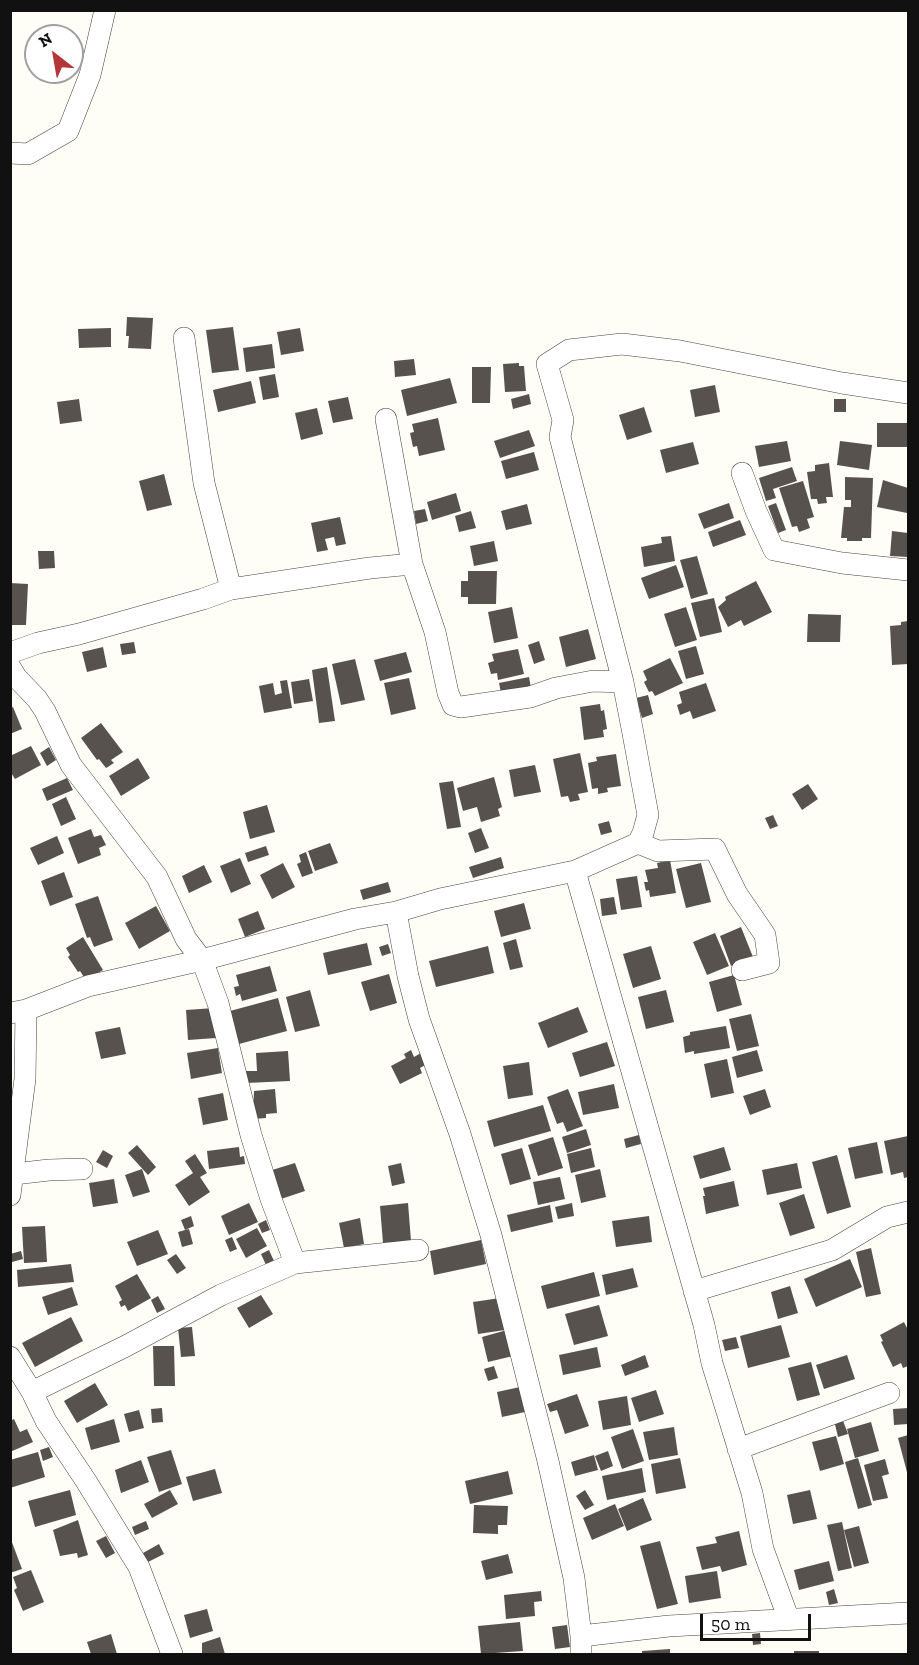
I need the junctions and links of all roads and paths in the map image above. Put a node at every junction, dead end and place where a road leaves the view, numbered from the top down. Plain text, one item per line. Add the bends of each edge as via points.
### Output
1 (105, 10) edge
2 (10, 153) edge
3 (184, 338) dead end
4 (909, 393) edge
5 (386, 419) dead end
6 (742, 473) dead end
7 (412, 564) junction
8 (909, 570) edge
9 (231, 589) junction
10 (11, 657) edge
11 (623, 682) junction
12 (638, 843) junction
13 (575, 871) junction
14 (396, 912) junction
15 (202, 960) junction
16 (742, 969) dead end
17 (18, 1011) edge
18 (82, 1169) dead end
19 (12, 1184) edge
20 (909, 1212) edge
21 (418, 1250) dead end
22 (295, 1263) junction
23 (694, 1291) junction
24 (10, 1357) edge
25 (32, 1392) junction
26 (889, 1393) dead end
27 (738, 1449) junction
28 (909, 1613) edge
29 (789, 1620) junction
30 (581, 1645) edge
31 (171, 1654) edge

1 - 2 street via 90,75 68,131 28,154
3 - 9 street via 204,483
4 - 11 street via 622,344 569,350 547,364 563,420 560,437
5 - 7 street
6 - 8 street via 774,550
7 - 9 street
7 - 11 street via 435,632 453,705 530,697 593,681
9 - 10 street via 38,643
10 - 15 street via 16,677 45,711 71,765 158,878 186,939
11 - 12 street via 648,815
12 - 13 street
12 - 16 street via 658,851 715,849 737,894 765,935 769,963
13 - 14 street
13 - 23 street
14 - 15 street via 355,919
14 - 30 street via 419,1019 460,1134 509,1304 572,1567
15 - 17 street via 88,986
15 - 22 street via 218,1003 251,1135
17 - 19 street via 25,1079
18 - 19 street via 49,1170
20 - 23 street via 887,1217 832,1250
21 - 22 street
22 - 25 street via 221,1295
23 - 27 street
24 - 25 street
25 - 31 street via 46,1421 139,1567
26 - 27 street
27 - 29 street via 752,1493 763,1550
28 - 29 street
29 - 30 street via 669,1626

